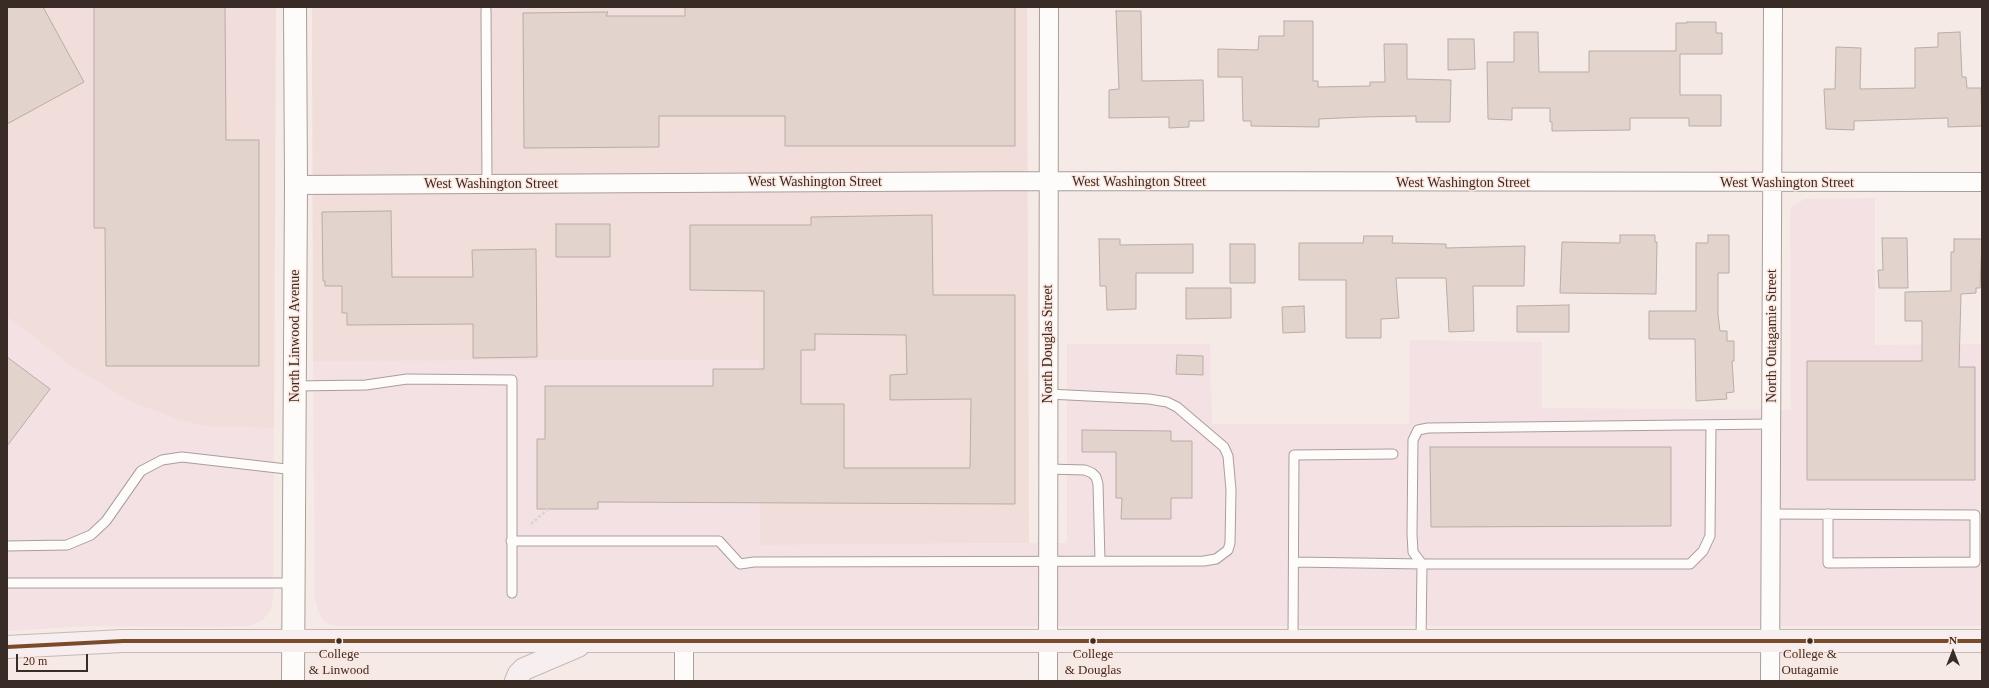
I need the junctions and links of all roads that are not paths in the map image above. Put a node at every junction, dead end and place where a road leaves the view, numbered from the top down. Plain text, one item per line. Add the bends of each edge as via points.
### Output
1 (295, 7) edge
2 (1048, 7) edge
3 (1773, 7) edge
4 (486, 10) dead end
5 (1048, 181) junction
6 (1982, 182) edge
7 (1773, 183) junction
8 (488, 184) junction
9 (296, 185) junction
10 (295, 386) junction
11 (1048, 394) junction
12 (1772, 424) junction
13 (1711, 425) junction
14 (1394, 454) dead end
15 (1048, 469) junction
16 (294, 470) junction
17 (1771, 514) junction
18 (1828, 514) junction
19 (511, 541) junction
20 (7, 546) edge
21 (1048, 561) junction
22 (1100, 561) junction
23 (1294, 562) junction
24 (1422, 564) junction
25 (7, 583) edge
26 (294, 583) junction
27 (512, 593) dead end
28 (1293, 640) junction
29 (293, 641) junction
30 (1048, 641) junction
31 (1421, 641) junction
32 (1982, 641) edge
33 (586, 642) junction
34 (684, 642) junction
35 (1771, 642) junction
36 (7, 647) edge
37 (293, 673) edge
38 (1770, 673) edge
39 (516, 681) edge
40 (684, 681) edge
41 (1048, 681) edge

1 - 9 street, North Linwood Avenue
2 - 5 street, North Douglas Street
3 - 7 street, North Outagamie Street
4 - 8 lane
5 - 7 street, West Washington Street
5 - 8 street, West Washington Street
5 - 11 street, North Douglas Street
6 - 7 street, West Washington Street
7 - 12 street, North Outagamie Street
8 - 9 street, West Washington Street
9 - 10 street, North Linwood Avenue
10 - 16 street, North Linwood Avenue
10 - 19 lane via 366,385 407,379 512,380
11 - 15 street, North Douglas Street
11 - 22 lane via 1167,402 1177,407 1224,447 1228,456 1231,490 1230,543 1223,555 1204,561
12 - 13 lane
12 - 17 street, North Outagamie Street
13 - 24 lane via 1710,536 1703,551 1690,564
13 - 24 lane via 1418,430 1413,440 1412,534 1414,552
14 - 23 lane via 1294,455
15 - 21 street, North Douglas Street
15 - 22 lane via 1085,470 1092,472 1096,477
16 - 20 lane via 182,457 162,460 141,471 106,521 91,535 67,545
16 - 26 street, North Linwood Avenue
17 - 18 lane
17 - 35 street, North Outagamie Street
18 - 18 lane via 1975,515 1975,562 1828,563
19 - 21 lane via 719,540 740,564
19 - 27 lane
21 - 22 lane
21 - 30 street, North Douglas Street
23 - 24 lane
23 - 28 lane
24 - 31 lane
25 - 26 lane
26 - 29 street, North Linwood Avenue
28 - 30 main road
28 - 31 main road
29 - 33 main road
29 - 36 main road via 123,641
29 - 37 street, North Linwood Avenue
30 - 34 main road
30 - 41 street, North Douglas Street
31 - 35 main road
32 - 35 main road
33 - 34 main road
33 - 39 main road via 524,669
34 - 40 street
35 - 38 street, North Outagamie Street

